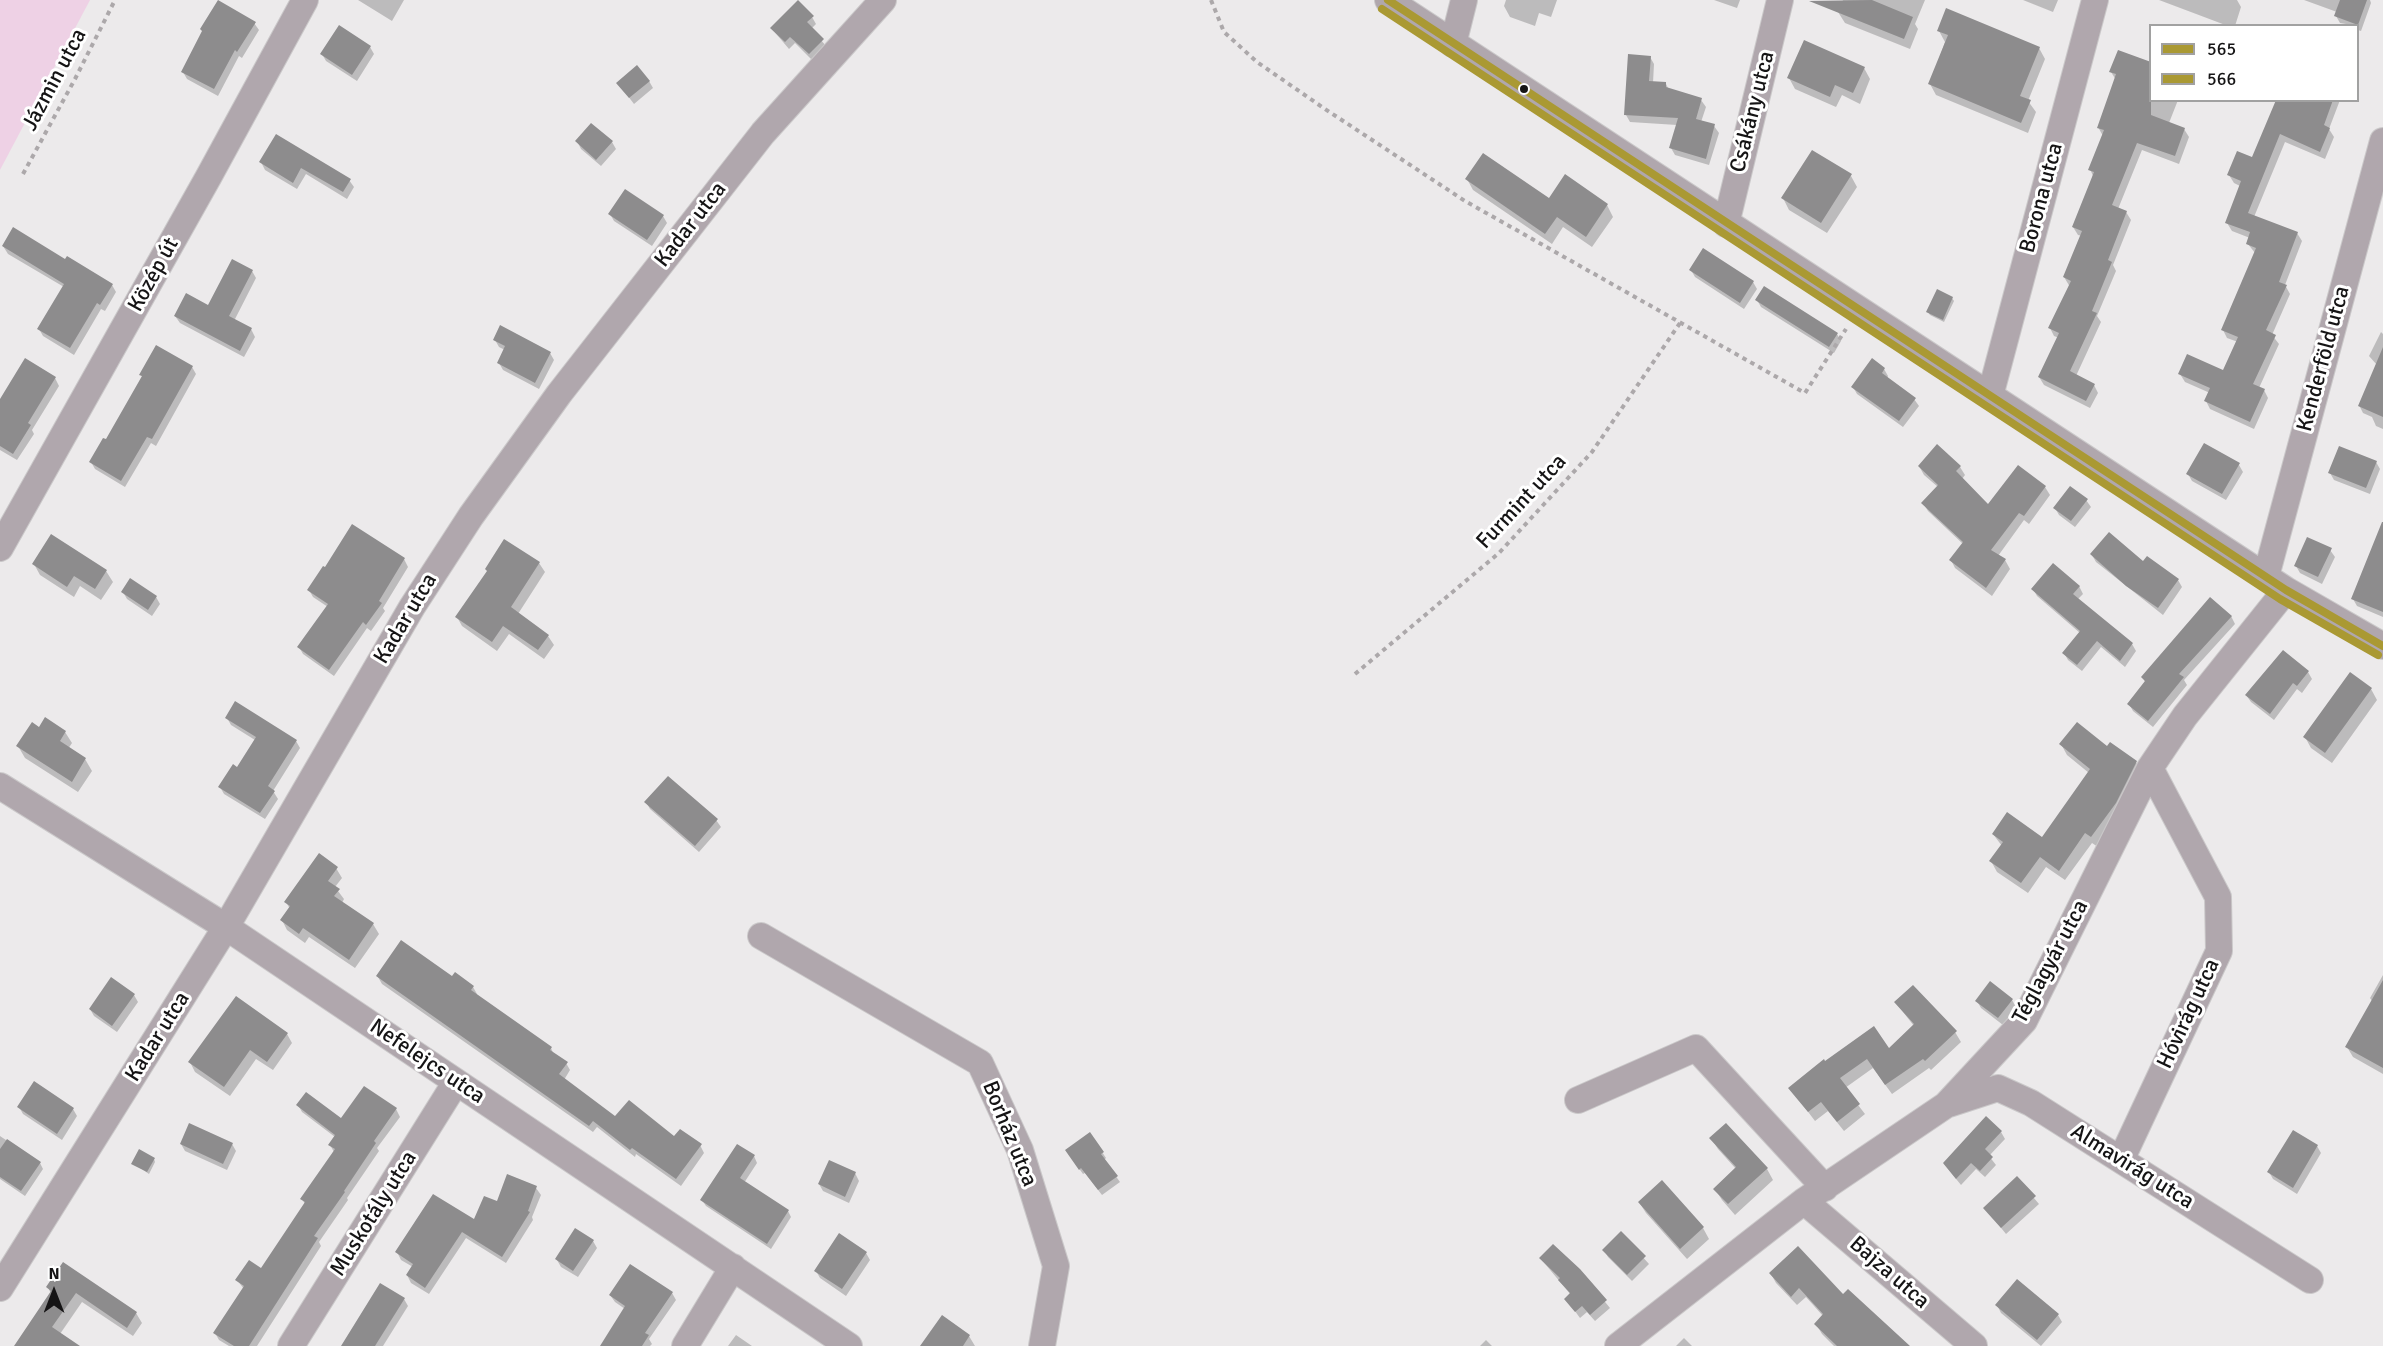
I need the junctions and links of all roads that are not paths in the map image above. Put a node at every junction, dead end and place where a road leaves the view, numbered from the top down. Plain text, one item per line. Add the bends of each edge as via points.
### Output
1 (305, 0) edge
2 (883, 0) edge
3 (1388, 0) edge
4 (1464, 0) edge
5 (1780, 0) edge
6 (2095, 0) edge
7 (1453, 44) junction
8 (2383, 141) edge
9 (1726, 224) junction
10 (1990, 396) junction
11 (0, 548) edge
12 (2276, 583) junction
13 (2383, 646) edge
14 (2150, 768) junction
15 (0, 786) edge
16 (226, 927) junction
17 (761, 936) dead end
18 (456, 1082) junction
19 (1578, 1100) dead end
20 (1946, 1105) junction
21 (2121, 1160) junction
22 (1815, 1194) junction
23 (733, 1267) junction
24 (2310, 1280) dead end
25 (0, 1288) edge
26 (291, 1346) edge
27 (685, 1346) edge
28 (849, 1346) edge
29 (1042, 1346) edge
30 (1618, 1346) edge
31 (1974, 1346) edge

1 - 11 street, Közép út
2 - 16 street, Kadar utca via 763,133 559,394 471,516 412,607
3 - 7 street
4 - 7 street
5 - 9 street, Csákány utca
6 - 10 street, Borona utca
7 - 9 street
8 - 12 street, Kenderföld utca
9 - 10 street
10 - 12 street
12 - 13 street
12 - 14 street, Téglagyár utca
14 - 20 street, Téglagyár utca via 2024,1021
14 - 21 street, Hóvirág utca via 2217,897 2219,951
15 - 16 street, Nefelejcs utca
16 - 18 street, Nefelejcs utca
16 - 25 street, Kadar utca
17 - 29 street, Borház utca via 980,1063 1020,1150 1056,1266
18 - 23 street, Nefelejcs utca
18 - 26 street, Muskotály utca
19 - 22 street, Bajza utca via 1696,1048
20 - 21 street, Almavirág utca via 1998,1088 2031,1103
20 - 22 street, Téglagyár utca
21 - 24 street, Almavirág utca
22 - 30 street, Téglagyár utca
22 - 31 street, Bajza utca
23 - 27 street
23 - 28 street, Nefelejcs utca

